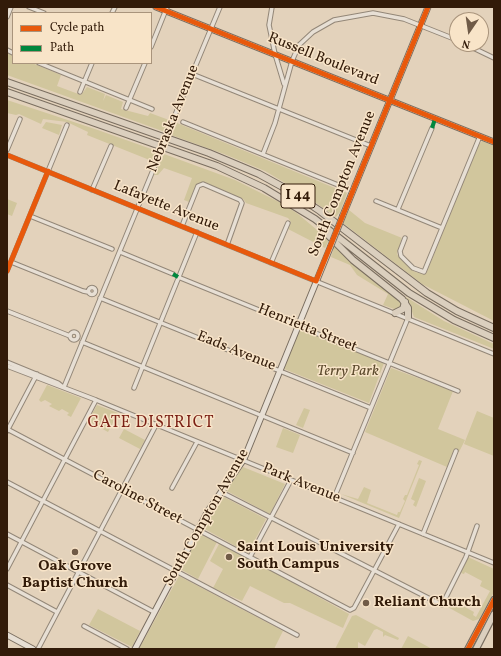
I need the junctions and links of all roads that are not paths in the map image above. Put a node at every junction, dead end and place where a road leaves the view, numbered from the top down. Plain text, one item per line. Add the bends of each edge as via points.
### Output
1 (11, 7) edge
2 (29, 7) edge
3 (156, 7) edge
4 (220, 7) edge
5 (272, 7) edge
6 (428, 7) edge
7 (166, 8) edge
8 (42, 12) edge
9 (7, 16) edge
10 (421, 24) junction
11 (211, 28) junction
12 (449, 36) edge
13 (152, 44) edge
14 (482, 52) edge
15 (275, 54) junction
16 (494, 58) edge
17 (292, 60) junction
18 (41, 64) edge
19 (92, 64) edge
20 (144, 64) edge
21 (192, 74) junction
22 (7, 78) edge
23 (7, 82) edge
24 (84, 82) junction
25 (284, 85) junction
26 (21, 87) junction
27 (7, 92) edge
28 (80, 92) dead end
29 (7, 96) edge
30 (29, 100) junction
31 (129, 100) junction
32 (390, 100) junction
33 (126, 108) dead end
34 (152, 109) dead end
35 (279, 110) junction
36 (20, 119) dead end
37 (183, 122) dead end
38 (67, 125) dead end
39 (432, 128) dead end
40 (480, 136) junction
41 (494, 142) edge
42 (111, 146) dead end
43 (371, 146) junction
44 (7, 150) edge
45 (263, 154) junction
46 (7, 155) edge
47 (48, 171) junction
48 (343, 187) dead end
49 (92, 190) junction
50 (376, 200) dead end
51 (137, 208) junction
52 (398, 209) junction
53 (30, 216) junction
54 (315, 219) junction
55 (288, 223) dead end
56 (182, 226) junction
57 (442, 228) junction
58 (197, 232) junction
59 (405, 238) dead end
60 (227, 245) junction
61 (112, 249) dead end
62 (120, 252) junction
63 (11, 262) junction
64 (271, 263) junction
65 (7, 271) edge
66 (173, 274) dead end
67 (178, 277) junction
68 (316, 281) junction
69 (88, 292) dead end
70 (100, 298) junction
71 (405, 302) junction
72 (7, 311) edge
73 (395, 313) junction
74 (408, 318) junction
75 (160, 322) junction
76 (298, 326) junction
77 (492, 327) edge
78 (70, 336) dead end
79 (494, 338) edge
80 (82, 342) junction
81 (494, 354) edge
82 (7, 362) edge
83 (389, 363) junction
84 (7, 366) edge
85 (142, 367) junction
86 (280, 370) junction
87 (36, 376) junction
88 (64, 387) junction
89 (134, 388) dead end
90 (458, 391) dead end
91 (96, 400) junction
92 (371, 408) junction
93 (261, 415) junction
94 (156, 425) junction
95 (7, 430) edge
96 (197, 442) junction
97 (456, 451) dead end
98 (352, 453) junction
99 (65, 460) junction
100 (243, 460) junction
101 (291, 480) junction
102 (7, 482) edge
103 (172, 488) dead end
104 (121, 490) junction
105 (221, 492) junction
106 (334, 498) junction
107 (43, 501) junction
108 (271, 518) junction
109 (399, 524) junction
110 (477, 526) dead end
111 (198, 530) junction
112 (100, 531) junction
113 (7, 534) edge
114 (423, 534) junction
115 (21, 542) junction
116 (468, 552) junction
117 (250, 557) junction
118 (494, 563) edge
119 (7, 569) edge
120 (174, 570) junction
121 (374, 570) junction
122 (78, 572) junction
123 (7, 585) edge
124 (494, 600) edge
125 (152, 611) dead end
126 (57, 612) junction
127 (494, 614) edge
128 (84, 626) dead end
129 (7, 635) edge
130 (296, 635) dead end
131 (472, 648) edge
132 (33, 649) edge
133 (38, 649) edge
134 (127, 649) edge
135 (135, 649) edge

1 - 9 street
2 - 8 street
3 - 7 main road, Russell Boulevard
4 - 11 street, Nebraska Avenue
5 - 15 street via 269,25
6 - 10 main road, South Compton Avenue
7 - 11 main road, Russell Boulevard
7 - 13 street
10 - 12 street
10 - 17 street via 373,13 334,20 305,38
10 - 32 main road, South Compton Avenue
11 - 15 main road, Russell Boulevard
11 - 21 street, Nebraska Avenue
14 - 16 street
15 - 17 main road, Russell Boulevard
15 - 25 street
17 - 25 street
17 - 32 main road, Russell Boulevard
18 - 24 street
19 - 24 street
20 - 31 street
21 - 35 street
21 - 51 street, Nebraska Avenue, bridge
22 - 26 highway
23 - 26 highway, I 44
24 - 28 street
24 - 31 street
25 - 35 street
26 - 77 highway, I 44 via 226,160 264,177 320,211 427,293 457,311
27 - 30 highway, I 44
29 - 30 highway
30 - 54 highway, I 44 via 232,173 279,196
31 - 33 street
31 - 34 street
32 - 40 main road, Russell Boulevard
32 - 43 main road, South Compton Avenue
35 - 43 street
35 - 45 street
36 - 44 street
37 - 45 street
38 - 47 street
39 - 52 street
40 - 41 main road, Russell Boulevard
40 - 57 street
42 - 49 street
43 - 68 main road, South Compton Avenue, bridge
45 - 48 street
46 - 47 street, Lafayette Avenue
47 - 49 street, Lafayette Avenue
47 - 53 street
49 - 51 street, Lafayette Avenue
50 - 52 street
51 - 56 street, Lafayette Avenue
51 - 62 street, Nebraska Avenue
52 - 57 street
53 - 61 street
53 - 63 street
54 - 71 highway via 348,255
54 - 79 highway, I 44 via 414,296 454,320
55 - 64 street
56 - 58 street, Lafayette Avenue
56 - 60 street via 200,185 240,200 242,202
57 - 59 street via 424,272 413,268 401,256 400,251
58 - 60 street, Lafayette Avenue
58 - 67 street
60 - 64 street, Lafayette Avenue
62 - 66 street
62 - 70 street, Nebraska Avenue
63 - 65 street
63 - 69 street
64 - 68 street, Lafayette Avenue
67 - 75 street
67 - 76 street, Henrietta Street
68 - 73 street, Lafayette Avenue
68 - 76 main road, South Compton Avenue
70 - 75 street, Eads Avenue
70 - 80 street, Nebraska Avenue
71 - 73 highway via 403,309
71 - 74 highway
72 - 78 street
73 - 74 street, Lafayette Avenue
74 - 81 street, Lafayette Avenue
74 - 83 street
75 - 85 street
75 - 86 street, Eads Avenue
76 - 83 street, Henrietta Street
76 - 86 main road, South Compton Avenue
80 - 85 street
80 - 88 street, Nebraska Avenue
82 - 87 street, Park Avenue
83 - 90 street, Henrietta Street
83 - 92 street
84 - 87 street, Park Avenue
85 - 89 street
85 - 93 street
86 - 92 street, Eads Avenue
86 - 93 main road, South Compton Avenue
87 - 88 street, Park Avenue
87 - 95 street
88 - 91 street, Park Avenue
91 - 94 street, Park Avenue
91 - 99 street
92 - 98 street
93 - 98 street
93 - 100 main road, South Compton Avenue
94 - 96 street, Park Avenue
94 - 104 street
95 - 99 street, Caroline Street
96 - 100 street, Park Avenue
96 - 103 street
97 - 114 street
98 - 106 street
99 - 104 street, Caroline Street
99 - 107 street
100 - 101 street, Park Avenue
100 - 105 main road, South Compton Avenue
101 - 106 street, Park Avenue
101 - 108 street
102 - 107 street
104 - 111 street, Caroline Street
104 - 112 street
105 - 108 street
105 - 111 main road, South Compton Avenue
106 - 109 street, Park Avenue
107 - 112 street
107 - 115 street
108 - 117 street
108 - 121 street
109 - 114 street, Park Avenue
109 - 121 street
110 - 116 street
111 - 117 street, Caroline Street
111 - 120 main road, South Compton Avenue
112 - 120 street
112 - 122 street
113 - 115 street
114 - 116 street, Park Avenue
115 - 119 street
115 - 122 street
116 - 118 street, Park Avenue
116 - 121 street via 442,605
117 - 121 street, Caroline Street via 352,610
120 - 130 street
120 - 135 main road, South Compton Avenue
122 - 125 street
122 - 126 street
123 - 126 street
124 - 131 main road
126 - 133 street
127 - 131 main road
128 - 134 street
129 - 132 main road

